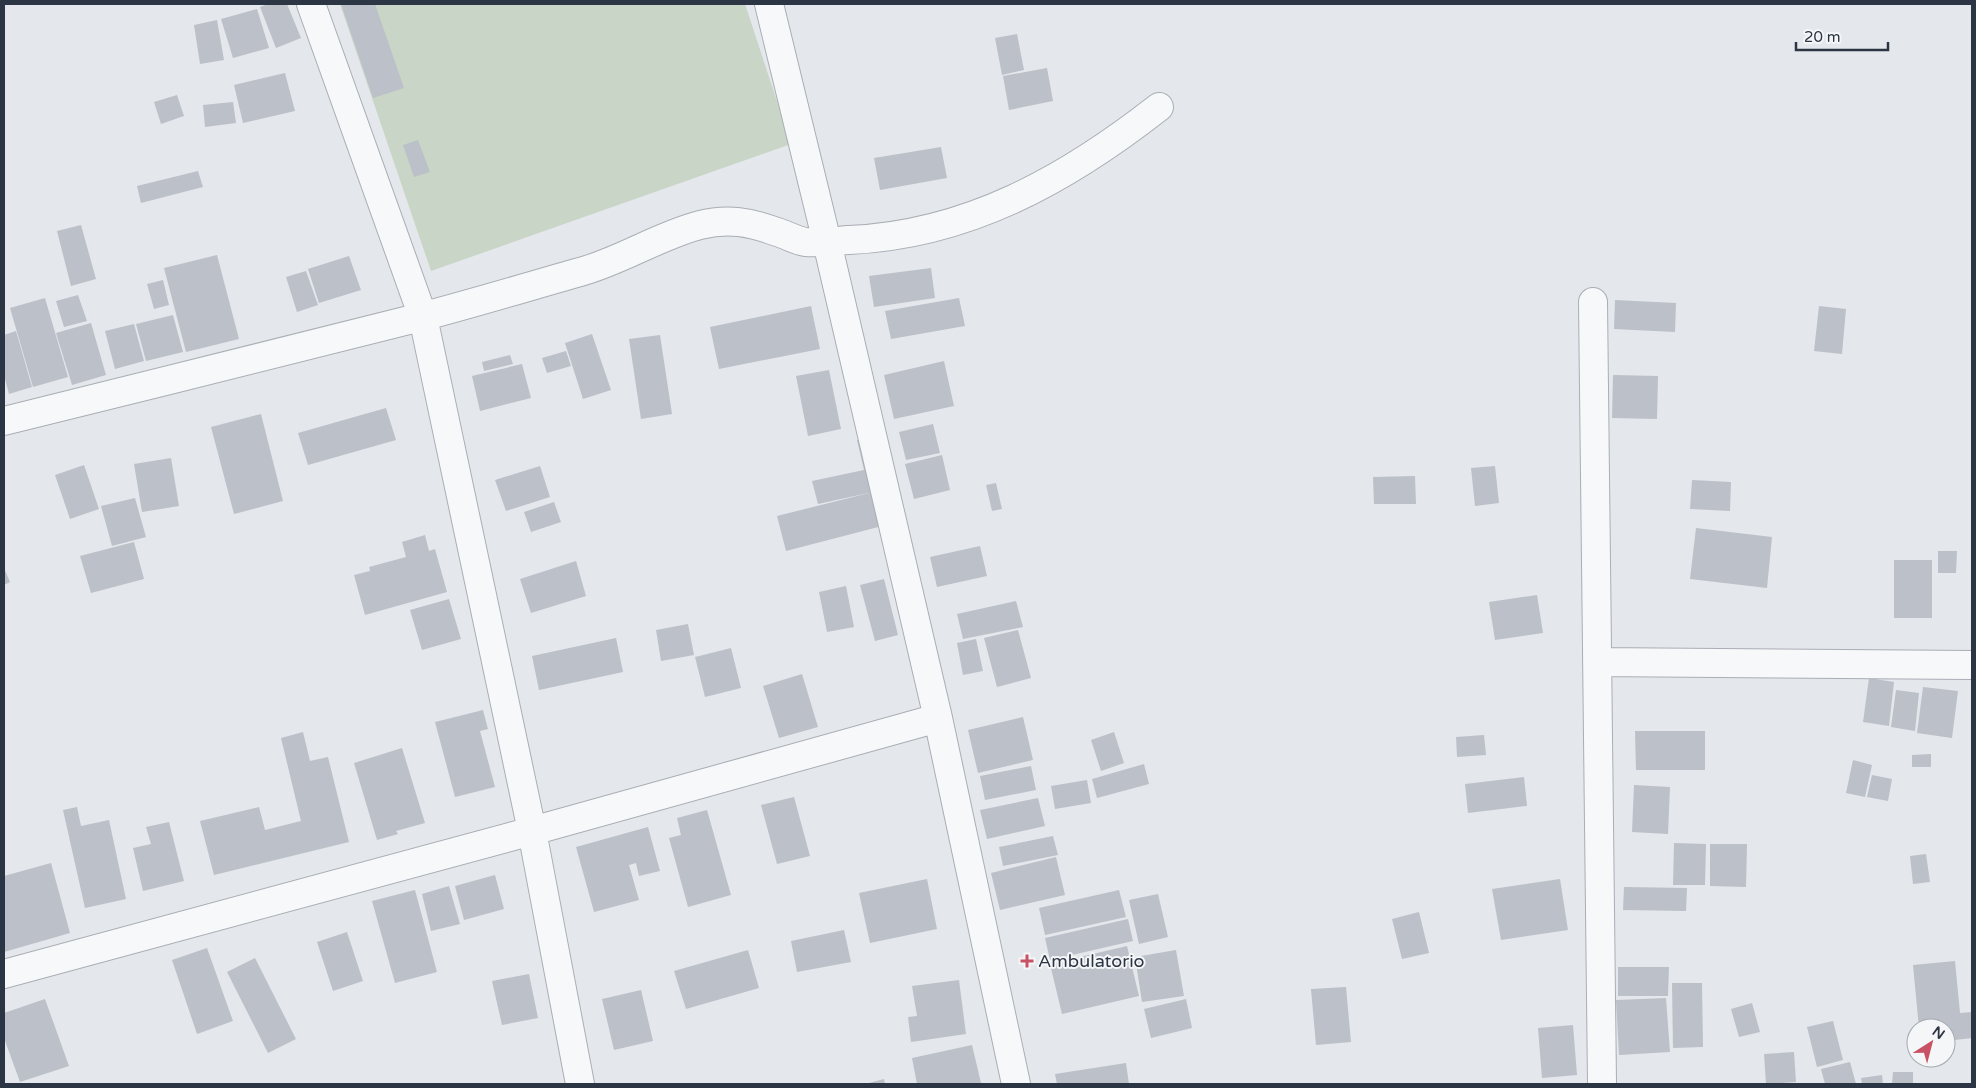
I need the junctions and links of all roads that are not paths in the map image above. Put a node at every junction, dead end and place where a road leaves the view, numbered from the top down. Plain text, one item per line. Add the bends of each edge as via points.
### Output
1 (311, 4) edge
2 (769, 4) edge
3 (1159, 107) dead end
4 (827, 242) junction
5 (1593, 302) dead end
6 (423, 317) junction
7 (4, 421) edge
8 (1597, 662) junction
9 (1972, 665) edge
10 (938, 718) junction
11 (532, 830) junction
12 (4, 974) edge
13 (580, 1084) edge
14 (1016, 1084) edge
15 (1602, 1084) edge

1 - 6 street
2 - 4 street
3 - 4 street via 1072,169 983,213 906,234
4 - 6 street via 804,242 738,220 701,225 656,241 605,265
4 - 10 street
5 - 8 street
6 - 7 street
6 - 11 street
8 - 9 street
8 - 15 street
10 - 11 street
10 - 14 street
11 - 12 street
11 - 13 street

